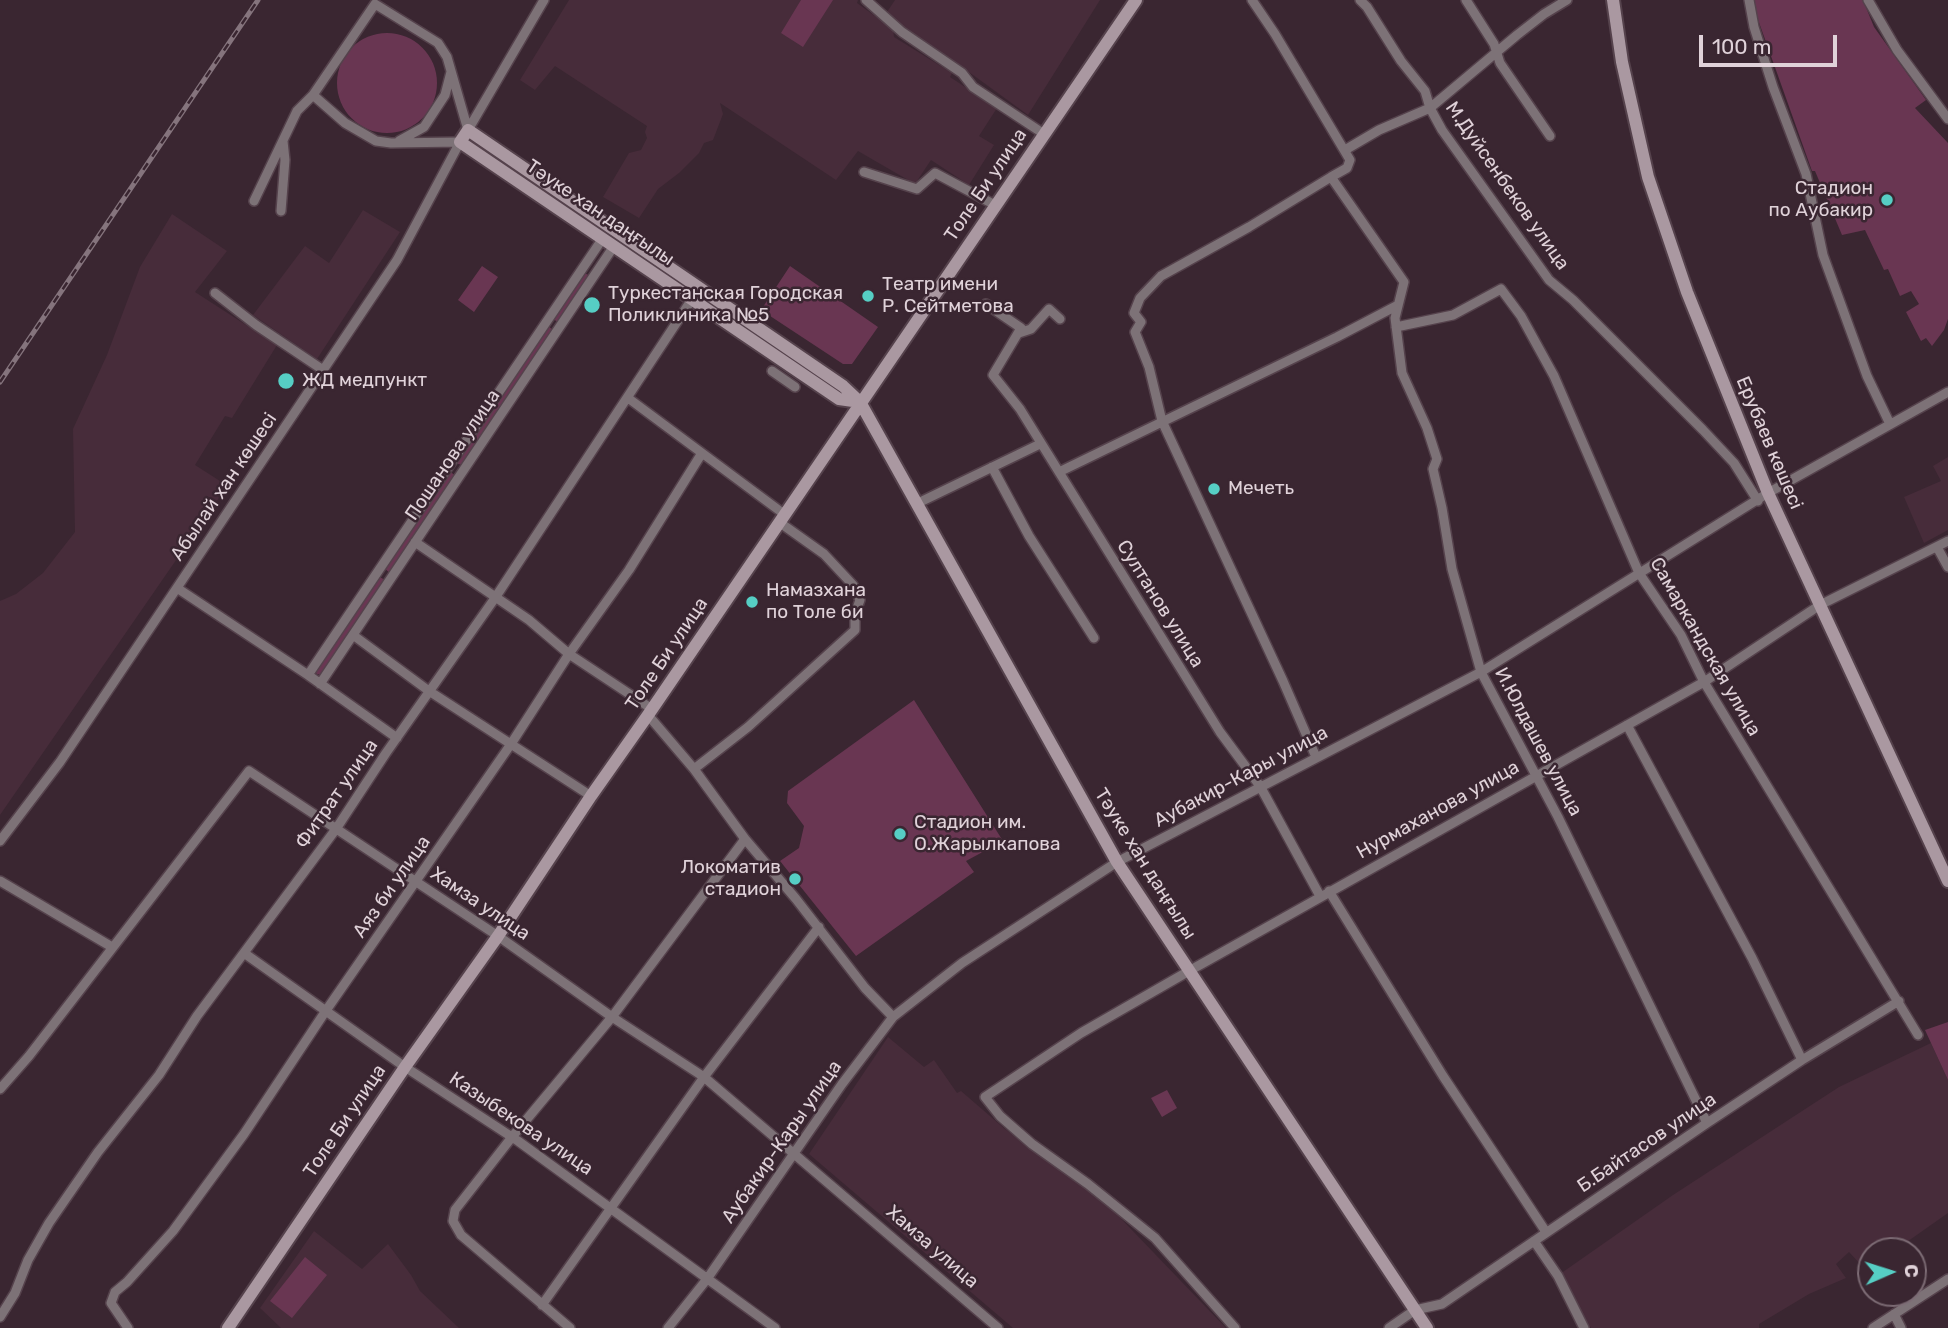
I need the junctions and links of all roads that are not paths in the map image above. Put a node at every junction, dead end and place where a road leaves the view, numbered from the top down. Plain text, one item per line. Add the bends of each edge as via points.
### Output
1 (543, 0) edge
2 (866, 0) edge
3 (1136, 0) edge
4 (1252, 0) edge
5 (1360, 0) edge
6 (1466, 0) edge
7 (1567, 0) edge
8 (1613, 0) edge
9 (1749, 0) edge
10 (1868, 0) edge
11 (375, 2) edge
12 (1497, 52) junction
13 (451, 72) junction
14 (313, 95) junction
15 (1430, 108) junction
16 (1948, 119) edge
17 (468, 130) junction
18 (1044, 134) junction
19 (1550, 136) dead end
20 (283, 139) junction
21 (460, 142) junction
22 (391, 143) junction
23 (1345, 150) junction
24 (864, 172) dead end
25 (1331, 177) junction
26 (254, 201) dead end
27 (995, 205) junction
28 (281, 211) dead end
29 (603, 238) junction
30 (614, 246) junction
31 (700, 287) junction
32 (215, 293) dead end
33 (693, 299) junction
34 (986, 304) dead end
35 (1398, 305) junction
36 (1060, 319) dead end
37 (1396, 327) junction
38 (1018, 333) junction
39 (323, 370) junction
40 (772, 371) dead end
41 (794, 387) dead end
42 (1948, 392) edge
43 (628, 398) junction
44 (860, 402) junction
45 (1162, 421) junction
46 (1890, 424) junction
47 (1040, 444) junction
48 (702, 453) junction
49 (992, 467) junction
50 (1059, 472) junction
51 (1763, 497) junction
52 (916, 503) junction
53 (782, 518) junction
54 (1948, 541) edge
55 (415, 542) junction
56 (1937, 547) junction
57 (1948, 567) edge
58 (1639, 572) junction
59 (177, 589) junction
60 (495, 598) junction
61 (1820, 605) junction
62 (353, 635) junction
63 (1094, 638) dead end
64 (569, 654) junction
65 (1481, 672) junction
66 (308, 676) junction
67 (1704, 682) junction
68 (320, 684) junction
69 (429, 691) junction
70 (650, 712) junction
71 (1627, 725) junction
72 (397, 738) junction
73 (511, 744) junction
74 (1316, 757) junction
75 (694, 769) junction
76 (1536, 775) junction
77 (1260, 786) junction
78 (591, 796) junction
79 (336, 829) junction
80 (745, 839) junction
81 (0, 841) edge
82 (1118, 862) junction
83 (0, 881) edge
84 (1948, 881) edge
85 (416, 882) junction
86 (1325, 893) junction
87 (819, 928) junction
88 (498, 936) junction
89 (112, 947) junction
90 (244, 953) junction
91 (1189, 971) junction
92 (1899, 1001) junction
93 (325, 1012) junction
94 (612, 1017) junction
95 (893, 1017) junction
96 (1918, 1035) dead end
97 (1801, 1060) junction
98 (405, 1067) junction
99 (704, 1077) junction
100 (0, 1089) edge
101 (1707, 1123) junction
102 (512, 1137) junction
103 (796, 1153) junction
104 (612, 1207) junction
105 (1546, 1232) junction
106 (1534, 1241) junction
107 (707, 1279) junction
108 (1948, 1279) edge
109 (542, 1305) junction
110 (1415, 1310) junction
111 (1894, 1314) junction
112 (0, 1317) edge
113 (128, 1328) edge
114 (228, 1328) edge
115 (570, 1328) edge
116 (668, 1328) edge
117 (775, 1328) edge
118 (998, 1328) edge
119 (1235, 1328) edge
120 (1390, 1328) edge
121 (1427, 1328) edge
122 (1584, 1328) edge
123 (1873, 1328) edge
124 (1901, 1328) edge

1 - 17 street
2 - 18 street via 902,32 962,73 973,87
3 - 18 street, Толе Би улица
4 - 23 street
5 - 15 street, М.Дуйсенбеков улица via 1425,91
6 - 12 street
7 - 12 street
8 - 51 street, Ерубаев көшесі via 1648,177
9 - 46 street via 1773,87 1806,174 1823,255 1867,376
10 - 16 street via 1897,50
11 - 13 street via 438,43
11 - 14 street
12 - 15 street
12 - 19 street
13 - 17 street
13 - 22 street via 445,95 424,127
14 - 20 street via 297,111
14 - 22 street via 345,123 376,141
15 - 23 street
15 - 51 street, М.Дуйсенбеков улица via 1549,280 1711,439
17 - 21 street
17 - 31 street, Тәуке хан даңғылы
18 - 27 street, Толе Би улица
20 - 26 street
20 - 28 street
21 - 22 street
21 - 29 street, Тәуке хан даңғылы
21 - 39 street, Абылай хан көшесі via 397,260
23 - 25 street via 1350,160 1347,168
24 - 27 street via 917,189 935,173
25 - 35 street, И.Юлдашев улица via 1404,282
25 - 45 street via 1161,276 1140,298 1134,313 1141,322 1135,332
27 - 44 street, Толе Би улица
29 - 30 street, Тәуке хан даңғылы
29 - 66 street, Пошанова улица
30 - 33 street, Тәуке хан даңғылы
30 - 55 street, Пошанова улица
31 - 33 street, Фитрат улица
31 - 44 street, Тәуке хан даңғылы
32 - 39 street
33 - 43 street, Фитрат улица
33 - 44 street, Тәуке хан даңғылы via 839,399
34 - 38 street via 1021,328
35 - 37 street, И.Юлдашев улица
35 - 45 street
36 - 38 street, Султанов улица via 1049,309 1031,329
37 - 58 street, Самаркандская улица via 1453,315 1501,289 1554,376
37 - 65 street, И.Юлдашев улица via 1402,373 1437,460 1433,469 1452,569
38 - 47 street, Султанов улица via 993,375
39 - 59 street, Абылай хан көшесі
40 - 41 street
42 - 46 street, Аубакир-Кары улица
43 - 48 street
43 - 60 street, Фитрат улица
44 - 52 street, Тәуке хан даңғылы
44 - 53 street, Толе Би улица
45 - 50 street
45 - 74 street
46 - 51 street, Аубакир-Кары улица
47 - 49 street
47 - 50 street, Султанов улица
48 - 53 street
48 - 64 street, Аяз би улица via 629,570
49 - 52 street
49 - 63 street via 1029,536
50 - 77 street, Султанов улица via 1212,720
51 - 58 street, Аубакир-Кары улица
51 - 61 street, Ерубаев көшесі
52 - 82 street, Тәуке хан даңғылы
53 - 70 street, Толе Би улица
53 - 75 street via 853,585 860,600 855,630
54 - 56 street, Нурмаханова улица
55 - 60 street
55 - 62 street, Пошанова улица
56 - 57 street
56 - 61 street, Нурмаханова улица
58 - 65 street, Аубакир-Кары улица
58 - 67 street, Самаркандская улица via 1681,635
59 - 66 street
59 - 81 street, Абылай хан көшесі via 61,762
60 - 64 street
60 - 69 street, Фитрат улица
61 - 67 street, Нурмаханова улица
61 - 84 street, Ерубаев көшесі
62 - 68 street, Пошанова улица
62 - 69 street
64 - 70 street
64 - 73 street, Аяз би улица
65 - 74 street, Аубакир-Кары улица
65 - 76 street, И.Юлдашев улица
66 - 68 street
67 - 71 street, Нурмаханова улица
67 - 92 street, Самаркандская улица
68 - 72 street
69 - 72 street, Фитрат улица
69 - 73 street
70 - 75 street
70 - 78 street, Толе Би улица
71 - 76 street, Нурмаханова улица
71 - 97 street via 1752,958
72 - 79 street, Фитрат улица
73 - 78 street
73 - 85 street, Аяз би улица
74 - 77 street, Аубакир-Кары улица
75 - 80 street
76 - 86 street, Нурмаханова улица
76 - 101 street, И.Юлдашев улица
77 - 82 street, Аубакир-Кары улица
77 - 86 street, Султанов улица
78 - 88 street, Толе Би улица
79 - 85 street, Хамза улица
79 - 89 street, Хамза улица via 248,771
79 - 90 street, Фитрат улица
80 - 87 street
80 - 94 street
82 - 91 street, Тәуке хан даңғылы
82 - 95 street, Аубакир-Кары улица via 962,963
83 - 89 street
85 - 88 street, Хамза улица
85 - 93 street, Аяз би улица
86 - 91 street, Нурмаханова улица
86 - 105 street, Султанов улица
87 - 95 street
87 - 99 street
88 - 94 street, Хамза улица
88 - 98 street, Толе Би улица
89 - 100 street, Хамза улица
90 - 93 street, Казыбекова улица
90 - 112 street, Фитрат улица via 49,1223
91 - 110 street, Тәуке хан даңғылы
91 - 119 street, Нурмаханова улица via 985,1097 1032,1144 1156,1238
92 - 96 street, Самаркандская улица
92 - 97 street, Б.Байтасов улица
93 - 98 street, Казыбекова улица
93 - 113 street, Аяз би улица via 173,1231 115,1292 111,1303
94 - 99 street, Хамза улица
94 - 102 street
95 - 103 street, Аубакир-Кары улица
97 - 101 street, Б.Байтасов улица
98 - 102 street, Казыбекова улица
98 - 114 street, Толе Би улица
99 - 103 street, Хамза улица
99 - 104 street
101 - 105 street, Б.Байтасов улица
102 - 104 street, Казыбекова улица
102 - 109 street via 455,1210 453,1221 461,1235
103 - 107 street, Аубакир-Кары улица
103 - 118 street, Хамза улица
104 - 107 street, Казыбекова улица
104 - 109 street
105 - 106 street, Б.Байтасов улица
106 - 110 street, Б.Байтасов улица via 1442,1304
106 - 122 street
107 - 116 street, Аубакир-Кары улица
107 - 117 street, Казыбекова улица
108 - 111 street
109 - 115 street
110 - 120 street, Б.Байтасов улица
110 - 121 street, Тәуке хан даңғылы
111 - 123 street
111 - 124 street

